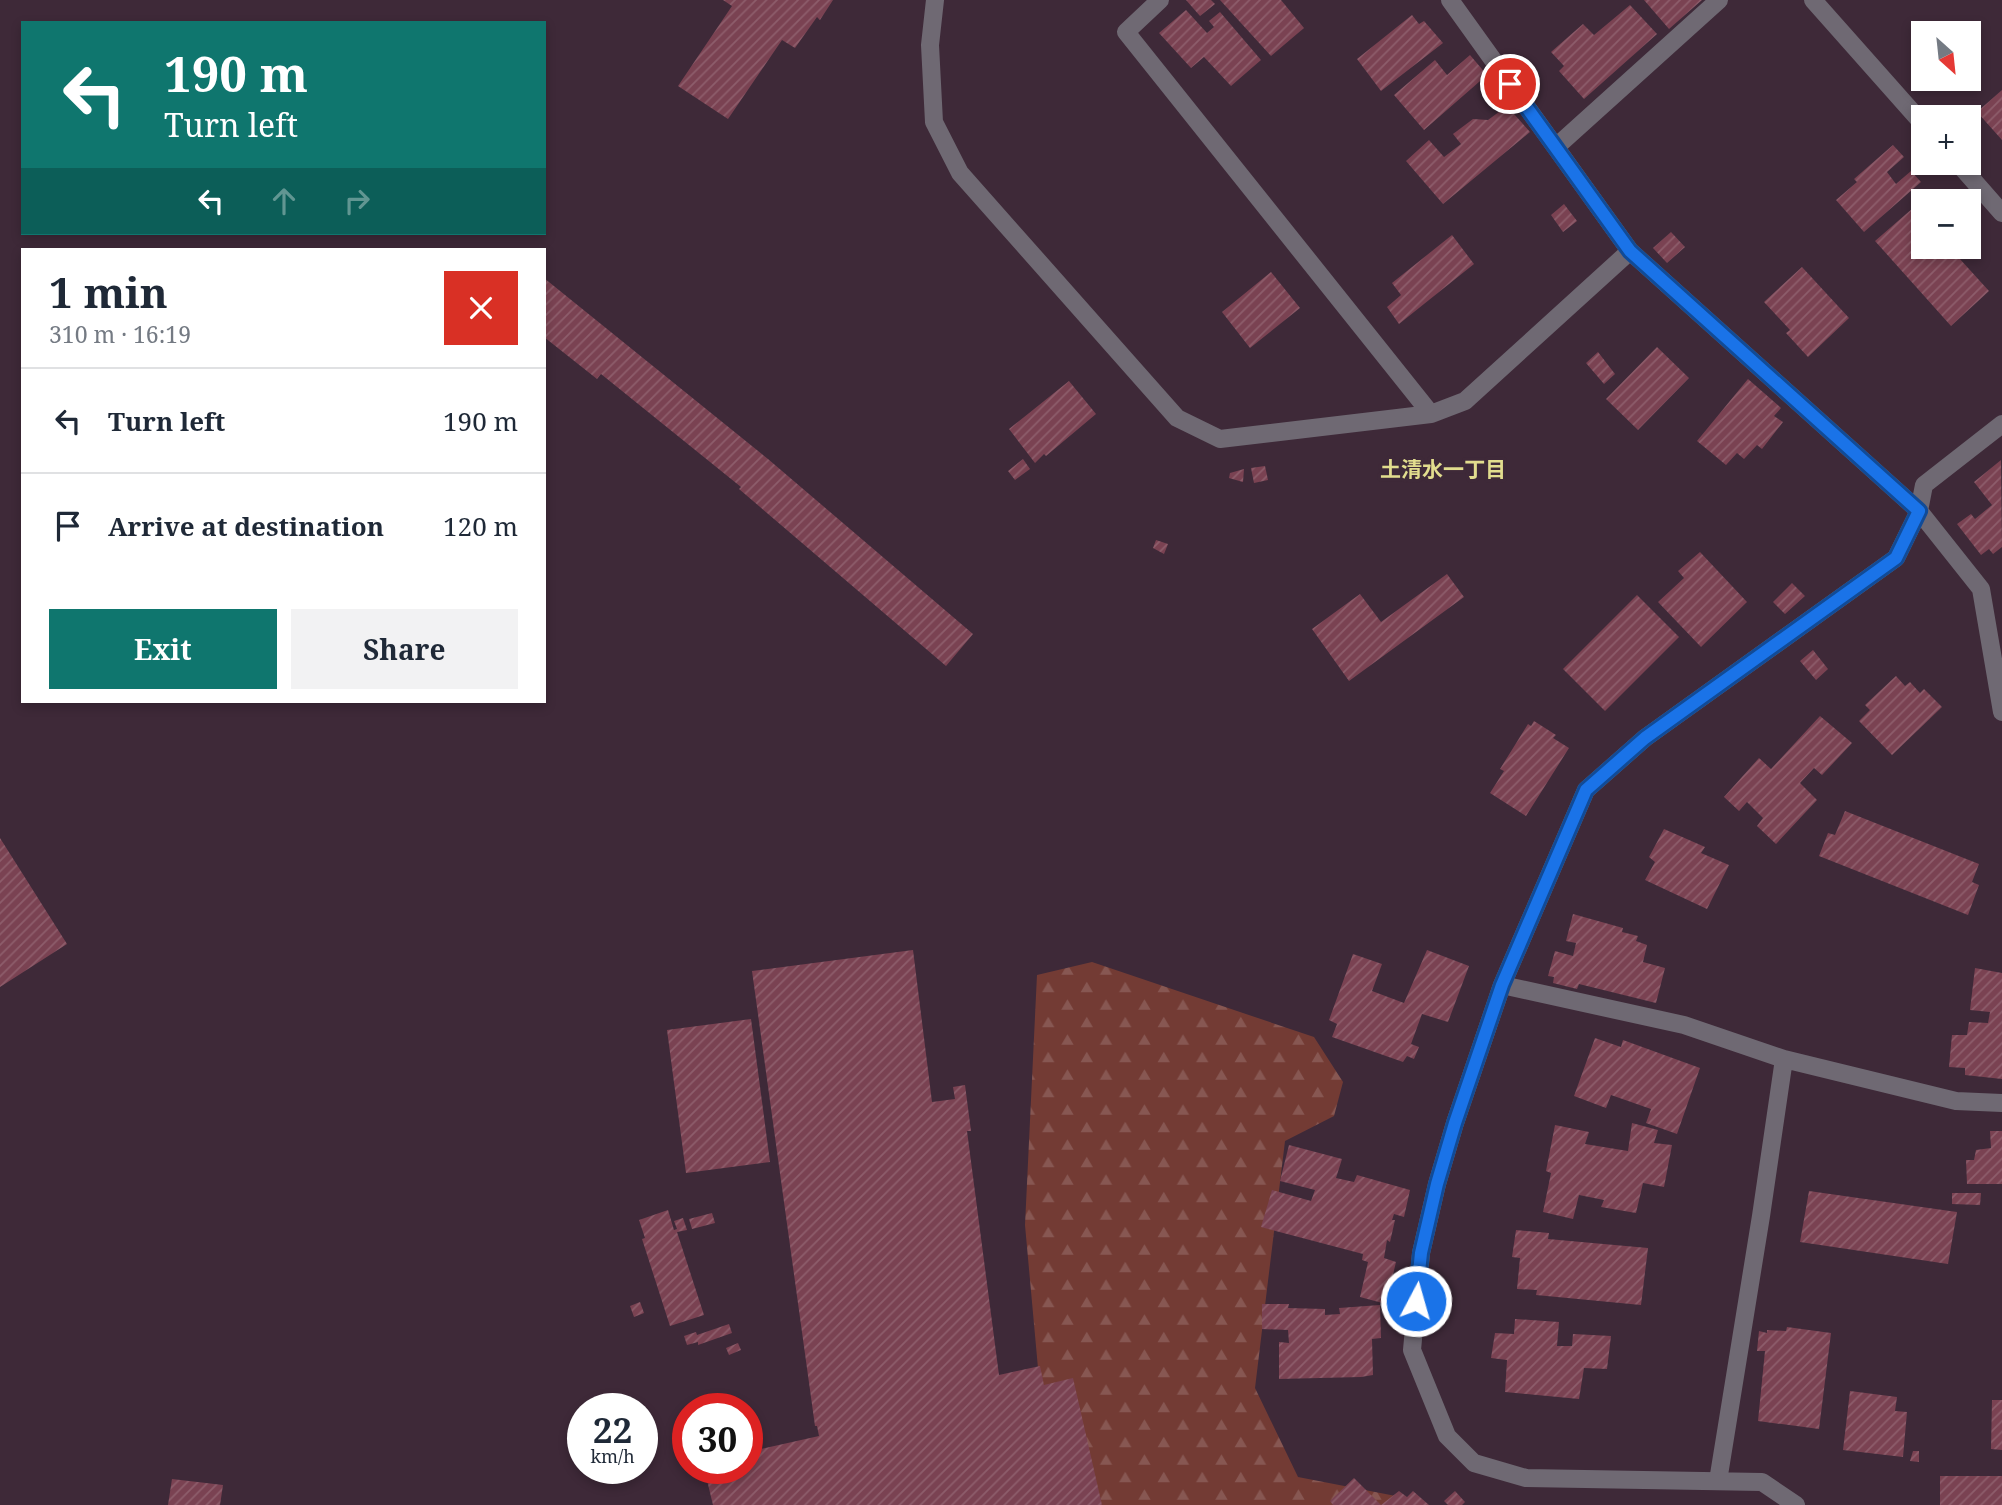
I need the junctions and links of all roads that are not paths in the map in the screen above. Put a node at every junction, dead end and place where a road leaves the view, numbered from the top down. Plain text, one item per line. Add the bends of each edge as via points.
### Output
1 (935, 0) edge
2 (1160, 0) edge
3 (1450, 0) edge
4 (1719, 0) edge
5 (1813, 0) edge
6 (1911, 110) edge
7 (1556, 147) junction
8 (1969, 175) edge
9 (2002, 213) edge
10 (1630, 251) junction
11 (1431, 414) junction
12 (2002, 424) edge
13 (1919, 511) junction
14 (2002, 712) edge
15 (1502, 985) junction
16 (1783, 1059) junction
17 (2002, 1103) edge
18 (1718, 1481) junction
19 (1796, 1505) edge

1 - 11 street via 930,45 934,122 960,173 1177,418 1220,439
2 - 11 street via 1126,32
3 - 7 street
4 - 7 street
5 - 6 street
7 - 10 street
8 - 9 street
10 - 11 street via 1465,401
10 - 13 street
12 - 13 street via 1924,485
13 - 14 street via 1981,589
13 - 15 street via 1896,558 1645,738 1586,790
15 - 16 street via 1684,1025
15 - 18 street via 1455,1123 1421,1253 1412,1350 1447,1436 1475,1463 1526,1478
16 - 17 street via 1956,1101
16 - 18 street
18 - 19 street via 1762,1482

